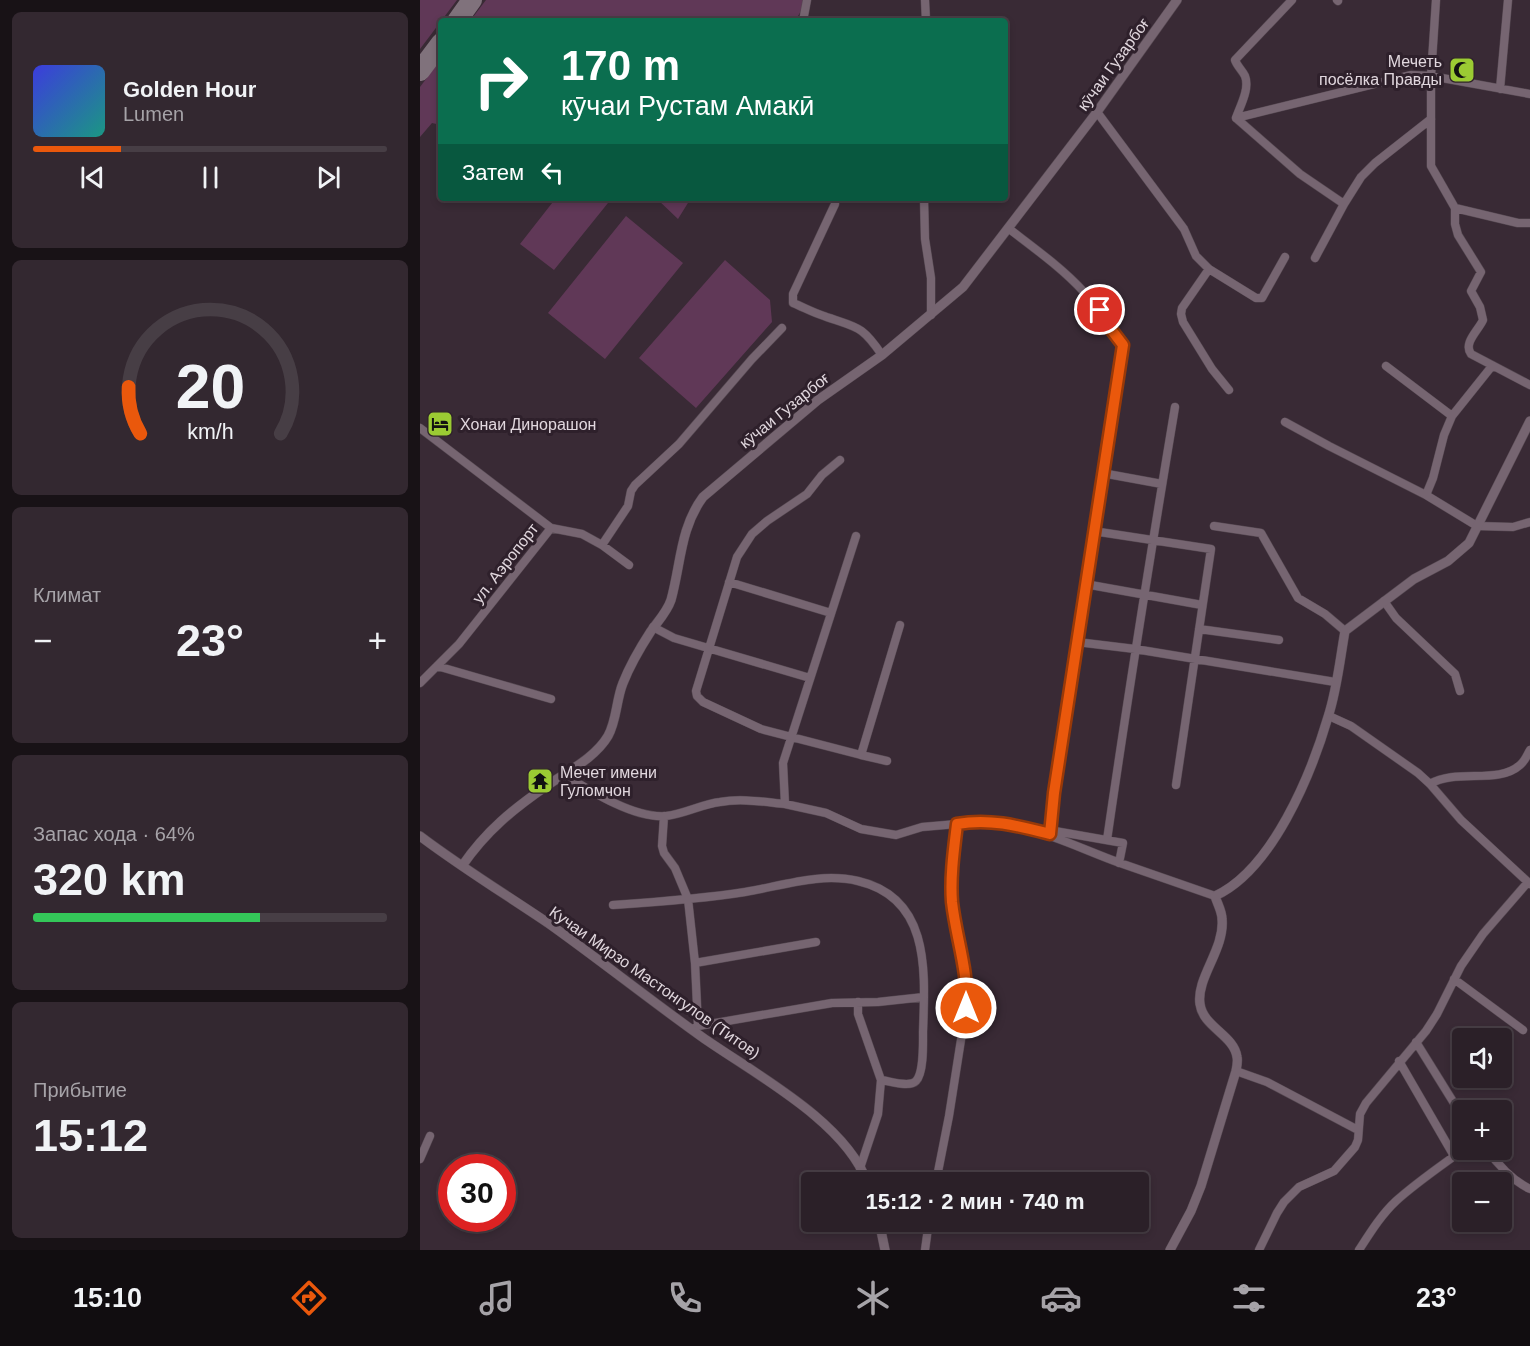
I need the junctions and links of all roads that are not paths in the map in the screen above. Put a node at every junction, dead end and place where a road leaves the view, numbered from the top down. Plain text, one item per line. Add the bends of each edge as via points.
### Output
1 (807, 0) edge
2 (926, 0) edge
3 (1177, 0) edge
4 (1292, 0) edge
5 (1436, 0) edge
6 (1508, 0) edge
7 (804, 18) edge
8 (926, 18) edge
9 (1431, 76) junction
10 (1500, 89) junction
11 (1530, 94) edge
12 (1097, 112) junction
13 (1236, 118) junction
14 (1431, 119) junction
15 (835, 201) edge
16 (924, 201) edge
17 (1344, 204) junction
18 (1455, 208) junction
19 (1530, 223) edge
20 (1008, 228) junction
21 (1285, 257) dead end
22 (1315, 258) dead end
23 (1209, 269) junction
24 (931, 315) junction
25 (782, 328) dead end
26 (882, 355) junction
27 (1386, 366) dead end
28 (1492, 366) junction
29 (1530, 385) edge
30 (1229, 390) dead end
31 (1175, 407) dead end
32 (1452, 416) junction
33 (1530, 421) edge
34 (1285, 422) dead end
35 (420, 428) edge
36 (840, 460) dead end
37 (1102, 473) junction
38 (1162, 484) junction
39 (1426, 495) junction
40 (1530, 522) edge
41 (1214, 526) dead end
42 (1477, 526) junction
43 (551, 528) junction
44 (1093, 531) junction
45 (856, 536) dead end
46 (1153, 540) junction
47 (602, 545) junction
48 (629, 565) dead end
49 (729, 582) junction
50 (1085, 584) junction
51 (1145, 595) junction
52 (1384, 601) junction
53 (1202, 605) junction
54 (831, 613) junction
55 (900, 625) dead end
56 (654, 627) junction
57 (1199, 629) junction
58 (1346, 631) junction
59 (1278, 640) dead end
60 (1077, 642) junction
61 (711, 647) junction
62 (1135, 649) junction
63 (1195, 659) junction
64 (437, 666) junction
65 (810, 678) junction
66 (1335, 682) junction
67 (420, 683) edge
68 (1460, 691) dead end
69 (551, 699) dead end
70 (1329, 716) junction
71 (792, 737) junction
72 (1530, 750) edge
73 (861, 755) junction
74 (887, 761) dead end
75 (563, 774) junction
76 (1430, 784) junction
77 (1176, 785) dead end
78 (785, 804) junction
79 (664, 816) junction
80 (957, 824) junction
81 (1050, 832) junction
82 (420, 836) edge
83 (1107, 840) junction
84 (1119, 862) junction
85 (462, 866) junction
86 (1529, 883) edge
87 (1215, 896) junction
88 (688, 899) junction
89 (613, 905) dead end
90 (816, 942) dead end
91 (695, 963) junction
92 (1454, 979) junction
93 (924, 998) junction
94 (858, 1002) junction
95 (695, 1027) junction
96 (1523, 1030) dead end
97 (1416, 1042) junction
98 (1399, 1061) junction
99 (1236, 1071) junction
100 (881, 1080) junction
101 (1452, 1100) edge
102 (1358, 1130) junction
103 (430, 1136) dead end
104 (1452, 1153) edge
105 (1452, 1158) edge
106 (420, 1159) edge
107 (1496, 1160) edge
108 (860, 1168) junction
109 (862, 1172) edge
110 (938, 1172) edge
111 (1530, 1189) edge
112 (881, 1232) edge
113 (927, 1232) edge
114 (1260, 1249) edge
115 (885, 1250) edge
116 (924, 1250) edge
117 (1170, 1250) edge
118 (1359, 1250) edge

1 - 7 street
2 - 8 street
3 - 12 street, кӯчаи Гузарбоғ
4 - 13 street via 1236,57 1247,82
5 - 9 street
6 - 10 street
9 - 10 street
9 - 13 street via 1411,75
9 - 14 street
10 - 11 street
12 - 20 street, кӯчаи Гузарбоғ
12 - 23 street via 1184,230 1196,256
13 - 17 street via 1300,174
14 - 17 street via 1375,163
14 - 18 street via 1431,166
15 - 26 street via 793,294 793,303 853,325 864,332
16 - 24 street
17 - 22 street
18 - 19 street via 1518,224
18 - 28 street via 1458,235 1481,272 1471,291 1483,320 1467,350
20 - 24 street, кӯчаи Гузарбоғ via 963,287
20 - 37 street via 1083,290 1123,345
21 - 23 street via 1262,298
23 - 30 street via 1181,314 1212,369
24 - 26 street, кӯчаи Гузарбоғ
25 - 47 street via 679,444 635,485 628,506
26 - 56 street, кӯчаи Гузарбоғ via 818,400 704,497 684,532 670,603
27 - 32 street
28 - 29 street
28 - 32 street
31 - 38 street
32 - 39 street
33 - 42 street
34 - 39 street
35 - 43 street, ул. Аэропорт
36 - 49 street via 807,495 752,534 737,557
37 - 38 street
37 - 44 street
38 - 46 street
39 - 42 street
40 - 42 street via 1513,527
41 - 58 street via 1261,533 1298,598
42 - 52 street via 1459,553
43 - 47 street via 582,534
43 - 64 street, ул. Аэропорт
44 - 46 street
44 - 50 street
45 - 54 street
46 - 51 street
46 - 53 street via 1211,549
47 - 48 street
49 - 54 street
49 - 61 street
50 - 51 street
50 - 60 street
51 - 53 street
51 - 62 street
52 - 58 street
52 - 68 street via 1396,618 1455,674
53 - 57 street
54 - 65 street
55 - 73 street
56 - 61 street via 674,638
56 - 75 street, кӯчаи Гузарбоғ via 622,685 609,734 596,750
57 - 59 street
57 - 63 street
58 - 66 street
60 - 62 street
60 - 81 street
61 - 65 street
61 - 71 street via 696,691 699,699 761,729
62 - 63 street
62 - 83 street
63 - 66 street
63 - 77 street
64 - 67 street, ул. Аэропорт
64 - 69 street
65 - 71 street
66 - 70 street
70 - 76 street via 1351,726
70 - 87 street via 1282,827 1250,872
71 - 73 street
71 - 78 street via 783,763
72 - 76 street via 1519,766 1509,771 1465,774
73 - 74 street
75 - 79 street via 602,798 635,811
75 - 85 street, кӯчаи Гузарбоғ via 494,826
76 - 86 street via 1461,820
78 - 79 street via 718,802
78 - 80 street via 826,813 861,829 896,835 922,827
79 - 88 street via 664,853
80 - 81 street via 992,821
80 - 110 street via 952,900 968,988
81 - 83 street
81 - 84 street
82 - 85 street, Кучаи Мирзо Мастонгулов (Титов)
83 - 84 street via 1123,843
84 - 87 street
85 - 95 street, Кучаи Мирзо Мастонгулов (Титов)
86 - 92 street via 1483,934
87 - 99 street via 1222,918 1221,941 1201,990 1200,1004 1204,1016 1232,1044 1237,1056
88 - 89 street
88 - 91 street
88 - 93 street via 807,879 856,880 876,886 894,897 917,930
90 - 91 street
91 - 95 street
92 - 96 street
92 - 97 street via 1437,1014
93 - 94 street
93 - 100 street via 919,1076 907,1084
94 - 95 street
94 - 100 street via 858,1014
95 - 108 street, Кучаи Мирзо Мастонгулов (Титов) via 830,1129
97 - 98 street
97 - 101 street
98 - 102 street via 1366,1103
98 - 104 street
99 - 102 street via 1267,1082
99 - 117 street via 1201,1186
100 - 108 street via 878,1114
102 - 114 street via 1355,1147 1334,1171 1299,1187 1284,1202
103 - 106 street
105 - 118 street via 1395,1203
107 - 111 street
108 - 109 street, Кучаи Мирзо Мастонгулов (Титов)
112 - 115 street
113 - 116 street

